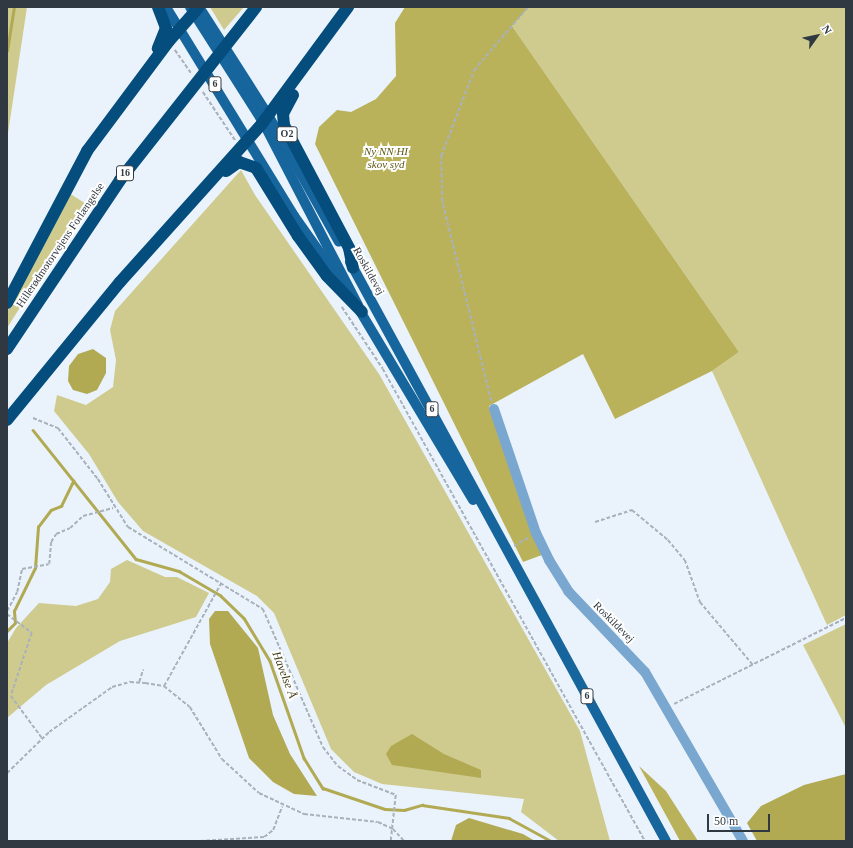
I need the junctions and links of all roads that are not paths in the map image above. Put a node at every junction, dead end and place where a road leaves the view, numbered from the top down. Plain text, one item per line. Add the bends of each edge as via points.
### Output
1 (158, 7) edge
2 (166, 7) edge
3 (256, 7) edge
4 (348, 7) edge
5 (354, 7) edge
6 (196, 8) edge
7 (182, 30) junction
8 (266, 119) junction
9 (104, 126) junction
10 (243, 142) junction
11 (149, 249) junction
12 (353, 268) junction
13 (7, 302) edge
14 (362, 312) junction
15 (7, 349) edge
16 (494, 408) road end
17 (7, 420) edge
18 (506, 552) junction
19 (666, 841) edge
20 (743, 841) edge

1 - 9 highway via 165,20 162,41
2 - 7 main road, Roskildevej / 6
3 - 15 highway, Hillerødmotorvejens Forlængelse / 16 via 120,180
4 - 8 highway, O2
5 - 12 highway, O2 via 283,114 289,138 349,248
6 - 7 highway
6 - 8 main road, Roskildevej / 6
7 - 9 highway
7 - 10 main road, Roskildevej / 6
8 - 10 highway
8 - 12 main road, Roskildevej / 6
8 - 14 main road, Roskildevej / 6
9 - 13 highway via 46,224
10 - 11 highway
10 - 14 main road, Roskildevej / 6
11 - 14 highway via 175,227 232,165 245,162 256,168 315,259
11 - 17 highway
12 - 18 main road, Roskildevej / 6 via 433,410
14 - 18 main road, Roskildevej / 6 via 446,458
16 - 20 street, Roskildevej via 536,533 568,591 644,672 667,707
18 - 19 main road, Roskildevej / 6

